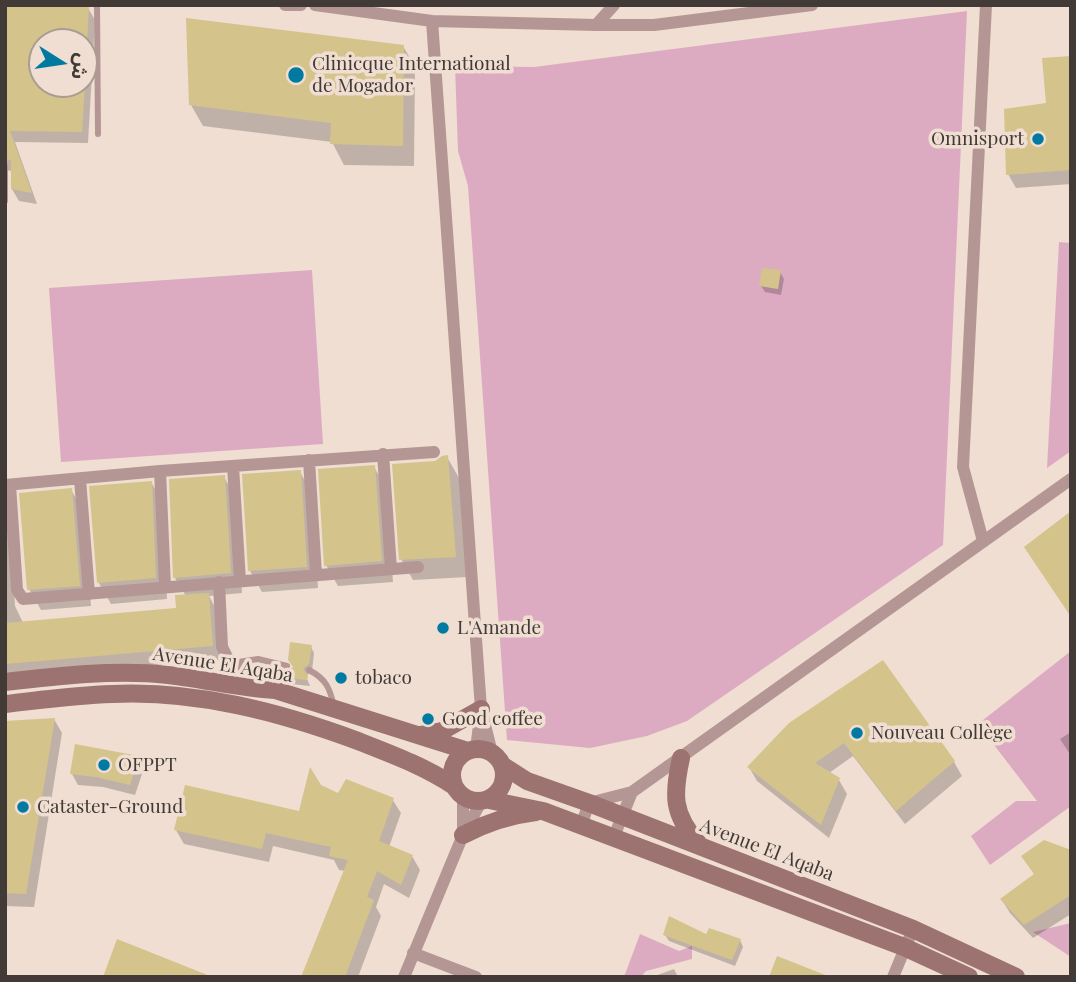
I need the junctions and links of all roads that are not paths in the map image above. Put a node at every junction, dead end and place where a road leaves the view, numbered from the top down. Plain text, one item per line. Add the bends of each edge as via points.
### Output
1 (96, 5) edge
2 (285, 5) edge
3 (301, 5) edge
4 (614, 5) edge
5 (811, 5) edge
6 (986, 5) edge
7 (320, 6) edge
8 (432, 21) junction
9 (596, 25) junction
10 (98, 134) dead end
11 (5, 166) edge
12 (5, 201) edge
13 (434, 452) dead end
14 (383, 454) junction
15 (309, 460) junction
16 (233, 466) junction
17 (160, 471) junction
18 (80, 479) junction
19 (1071, 479) edge
20 (8, 485) edge
21 (983, 541) junction
22 (418, 567) dead end
23 (391, 569) junction
24 (316, 575) junction
25 (240, 581) junction
26 (219, 582) junction
27 (165, 587) junction
28 (89, 594) junction
29 (287, 666) dead end
30 (309, 670) dead end
31 (5, 682) edge
32 (244, 682) junction
33 (5, 704) edge
34 (334, 709) junction
35 (481, 709) junction
36 (416, 736) junction
37 (484, 755) junction
38 (681, 758) junction
39 (459, 791) junction
40 (632, 792) junction
41 (485, 801) junction
42 (589, 803) junction
43 (544, 811) junction
44 (622, 816) junction
45 (581, 826) junction
46 (463, 835) junction
47 (613, 839) junction
48 (700, 846) junction
49 (913, 929) junction
50 (904, 947) junction
51 (413, 953) junction
52 (404, 977) edge
53 (477, 977) edge
54 (893, 977) edge
55 (969, 977) edge
56 (1016, 977) edge

1 - 10 lane
2 - 3 street
4 - 9 street
5 - 9 street via 654,25
6 - 21 street via 963,456
7 - 8 street
8 - 9 street
8 - 35 street
11 - 12 lane
13 - 14 street
14 - 15 street
14 - 23 street
15 - 16 street
15 - 24 street
16 - 17 street
16 - 25 street
17 - 18 street
17 - 27 street
18 - 20 street
18 - 28 street
19 - 21 street
20 - 28 street via 19,596 28,600
21 - 38 street
22 - 23 street
23 - 24 street
24 - 25 street
25 - 26 street
26 - 27 street
26 - 32 street via 222,647
27 - 28 street
29 - 32 lane via 258,659 238,662
30 - 34 lane via 327,682
31 - 32 main road, Avenue El Aqaba via 166,674
32 - 34 main road, Avenue El Aqaba
33 - 39 main road, Avenue El Aqaba via 113,694 219,701 329,730 407,760
34 - 36 main road, Avenue El Aqaba
35 - 36 main road via 442,731
35 - 37 street
36 - 37 main road, Avenue El Aqaba
37 - 39 main road via 456,762 453,770
37 - 41 main road via 504,781
37 - 42 main road, Avenue El Aqaba via 527,781
38 - 40 street
38 - 48 main road via 675,785 677,810
39 - 41 main road via 473,801
39 - 46 street
40 - 42 street
40 - 44 street
41 - 43 main road
41 - 46 street
42 - 44 main road, Avenue El Aqaba
42 - 45 street
43 - 45 main road
43 - 46 main road via 483,824
44 - 47 street
44 - 48 main road, Avenue El Aqaba
45 - 47 main road
46 - 51 street
47 - 50 main road
48 - 49 main road, Avenue El Aqaba
49 - 50 street
49 - 56 main road, Avenue El Aqaba
50 - 54 street
50 - 55 main road
51 - 52 street
51 - 53 street

